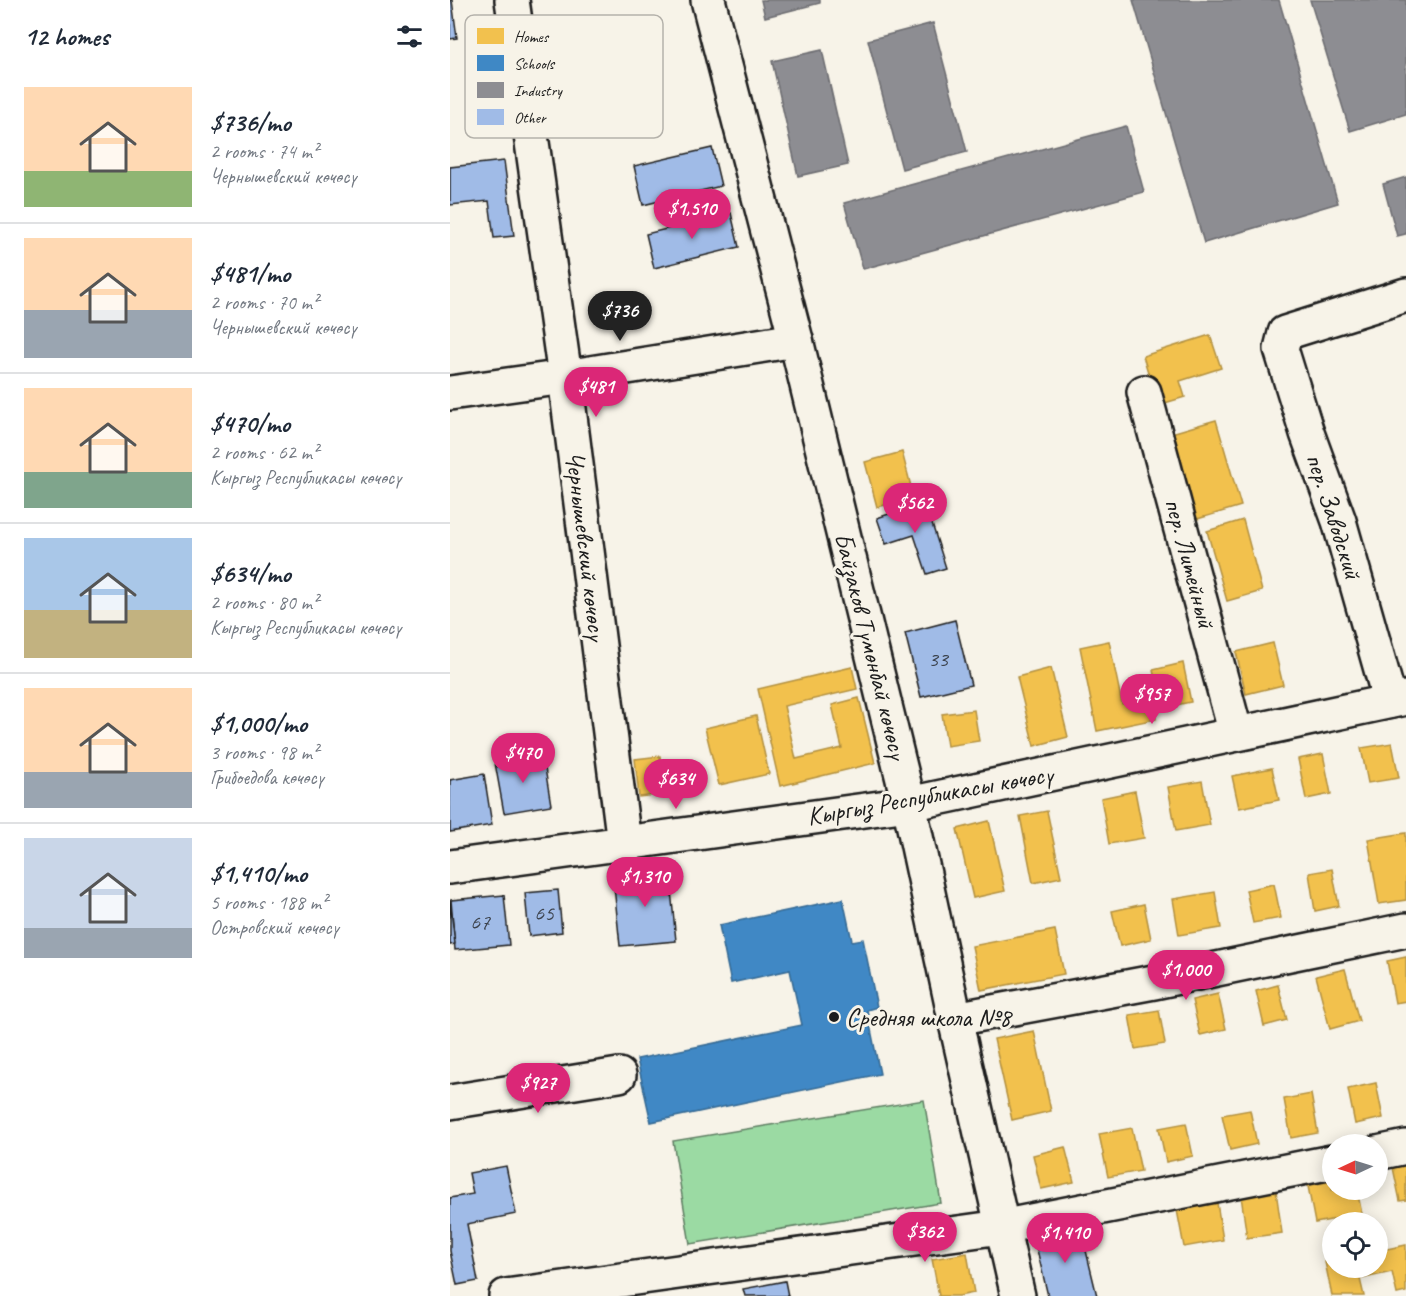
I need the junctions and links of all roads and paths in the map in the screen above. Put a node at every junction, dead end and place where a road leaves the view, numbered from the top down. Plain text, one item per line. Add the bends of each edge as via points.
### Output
1 (512, 0) edge
2 (708, 0) edge
3 (514, 15) edge
4 (531, 138) edge
5 (1406, 295) edge
6 (796, 340) junction
7 (565, 377) junction
8 (1144, 392) dead end
9 (450, 393) edge
10 (1398, 699) edge
11 (1236, 734) junction
12 (909, 804) junction
13 (624, 843) junction
14 (450, 867) edge
15 (1406, 930) edge
16 (955, 1018) junction
17 (619, 1075) dead end
18 (450, 1102) edge
19 (1406, 1147) edge
20 (1388, 1151) edge
21 (1322, 1164) edge
22 (1001, 1227) junction
23 (506, 1296) edge
24 (1018, 1296) edge

1 - 3 street, Чернышевский көчөсү
2 - 6 street, Байзаков Түмөнбай көчөсү
4 - 7 street, Чернышевский көчөсү
5 - 10 street, пер. Заводский via 1285,333 1281,349
6 - 7 street
6 - 12 street, Байзаков Түмөнбай көчөсү
7 - 9 street
7 - 13 street, Чернышевский көчөсү
8 - 11 street, пер. Литейный
10 - 11 street, Кыргыз Республикасы көчөсү
11 - 12 street, Кыргыз Республикасы көчөсү
12 - 13 street, Кыргыз Республикасы көчөсү
12 - 16 street, Байзаков Түмөнбай көчөсү
13 - 14 street, Кыргыз Республикасы көчөсү
15 - 16 street
16 - 22 street, Байзаков Түмөнбай көчөсү
17 - 18 street
19 - 20 street
21 - 22 street
22 - 23 street
22 - 24 street, Байзаков Түмөнбай көчөсү

